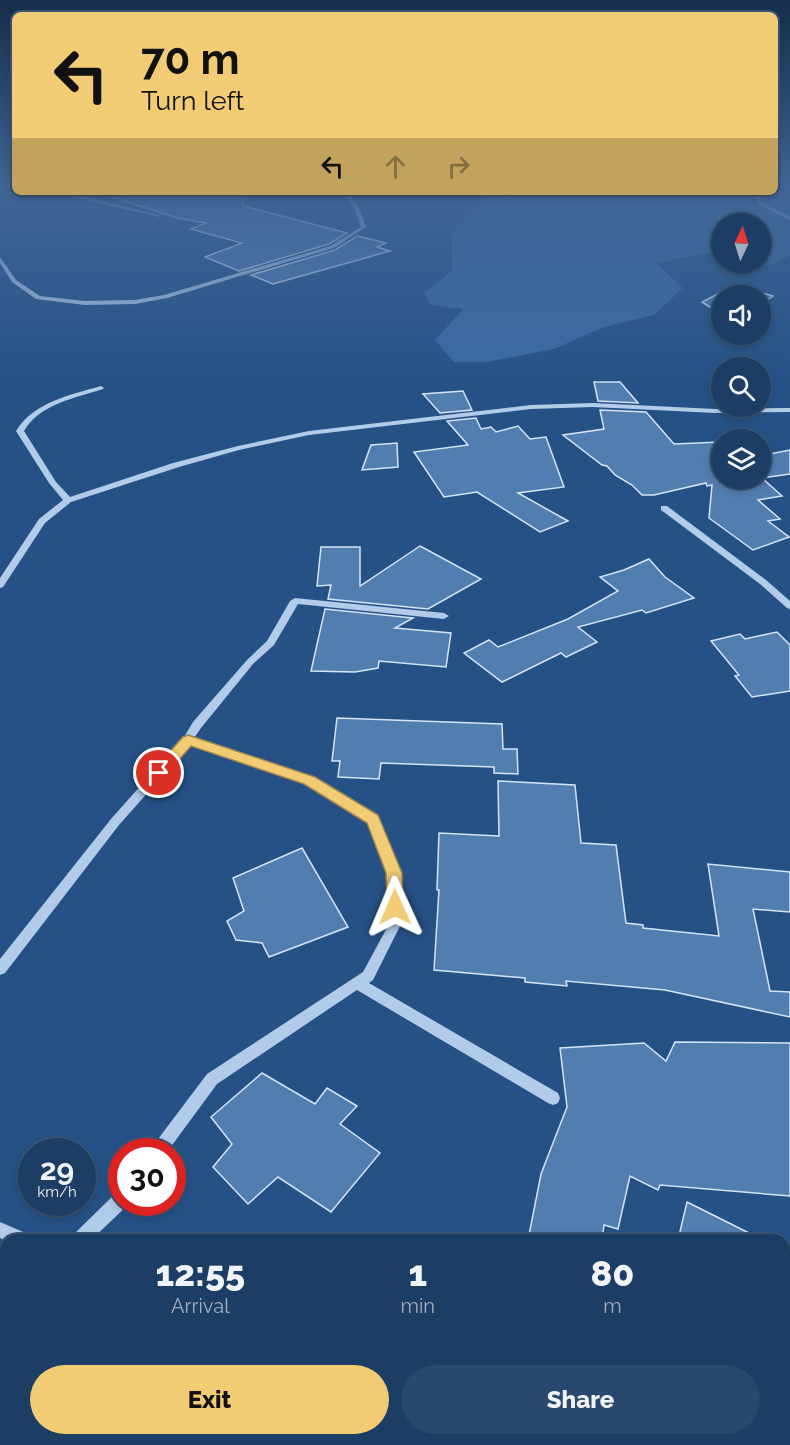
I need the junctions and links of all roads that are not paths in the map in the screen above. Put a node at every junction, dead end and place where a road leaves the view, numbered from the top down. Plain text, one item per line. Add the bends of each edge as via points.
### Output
1 (311, 253) edge
2 (0, 260) edge
3 (101, 388) dead end
4 (790, 410) edge
5 (68, 500) junction
6 (664, 508) dead end
7 (0, 585) edge
8 (790, 606) edge
9 (444, 616) dead end
10 (188, 740) junction
11 (0, 969) edge
12 (357, 983) junction
13 (554, 1098) dead end
14 (168, 1138) edge
15 (108, 1213) edge
16 (86, 1234) edge

1 - 2 street via 165,297 135,302 85,303 38,298 14,281
3 - 5 street via 38,411 24,421 20,431
4 - 5 street via 531,407 309,433 176,465
5 - 7 street via 42,521
6 - 8 street
9 - 10 street via 295,601 271,643 250,662
10 - 11 street via 115,822
10 - 12 street via 310,780 373,819 394,873 395,924 368,976
12 - 13 street
12 - 14 street via 212,1079
15 - 16 street

